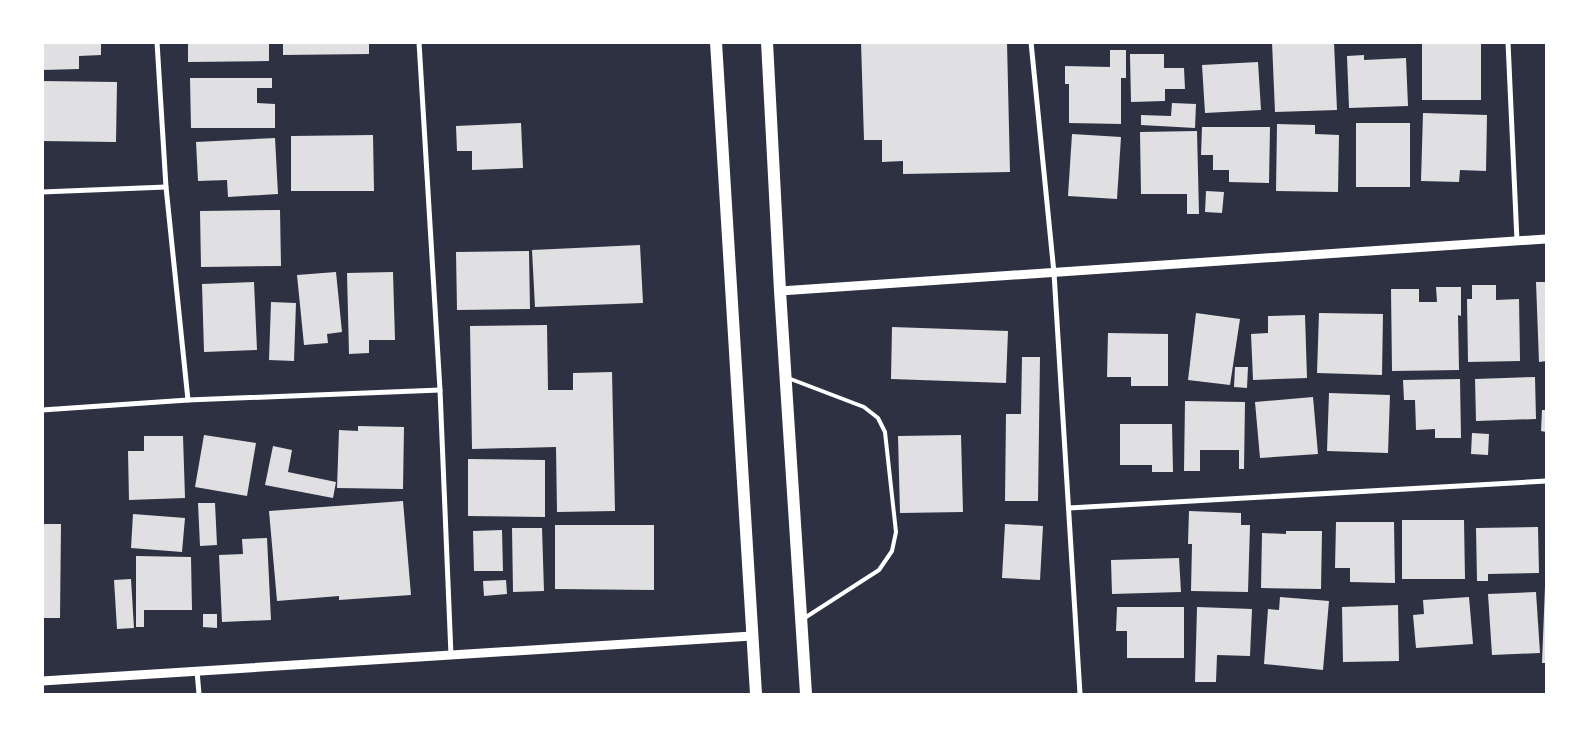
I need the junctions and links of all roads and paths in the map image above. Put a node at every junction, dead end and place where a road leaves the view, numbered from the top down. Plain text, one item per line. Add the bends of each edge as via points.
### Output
1 (157, 42) edge
2 (419, 42) edge
3 (716, 42) edge
4 (767, 42) edge
5 (1031, 42) edge
6 (1508, 42) edge
7 (166, 187) junction
8 (42, 192) edge
9 (1546, 239) edge
10 (1518, 241) junction
11 (1054, 273) junction
12 (780, 291) junction
13 (786, 377) junction
14 (440, 390) junction
15 (188, 400) junction
16 (42, 410) edge
17 (1546, 480) edge
18 (1069, 508) junction
19 (802, 620) junction
20 (752, 636) junction
21 (451, 655) junction
22 (197, 671) junction
23 (42, 681) edge
24 (199, 694) edge
25 (756, 694) edge
26 (806, 694) edge
27 (1080, 694) edge

1 - 7 street
2 - 14 street
3 - 20 main road
4 - 12 main road
5 - 11 street
6 - 10 street
7 - 8 street
7 - 15 street
9 - 10 street
10 - 11 street
11 - 12 street
11 - 18 street
12 - 13 main road
13 - 19 main road
13 - 19 lane via 864,407 878,418 885,432 896,532 892,552 879,570
14 - 15 street
14 - 21 street
15 - 16 street
17 - 18 street
18 - 27 street
19 - 26 main road
20 - 21 street
20 - 25 main road
21 - 22 street
22 - 23 street
22 - 24 street

